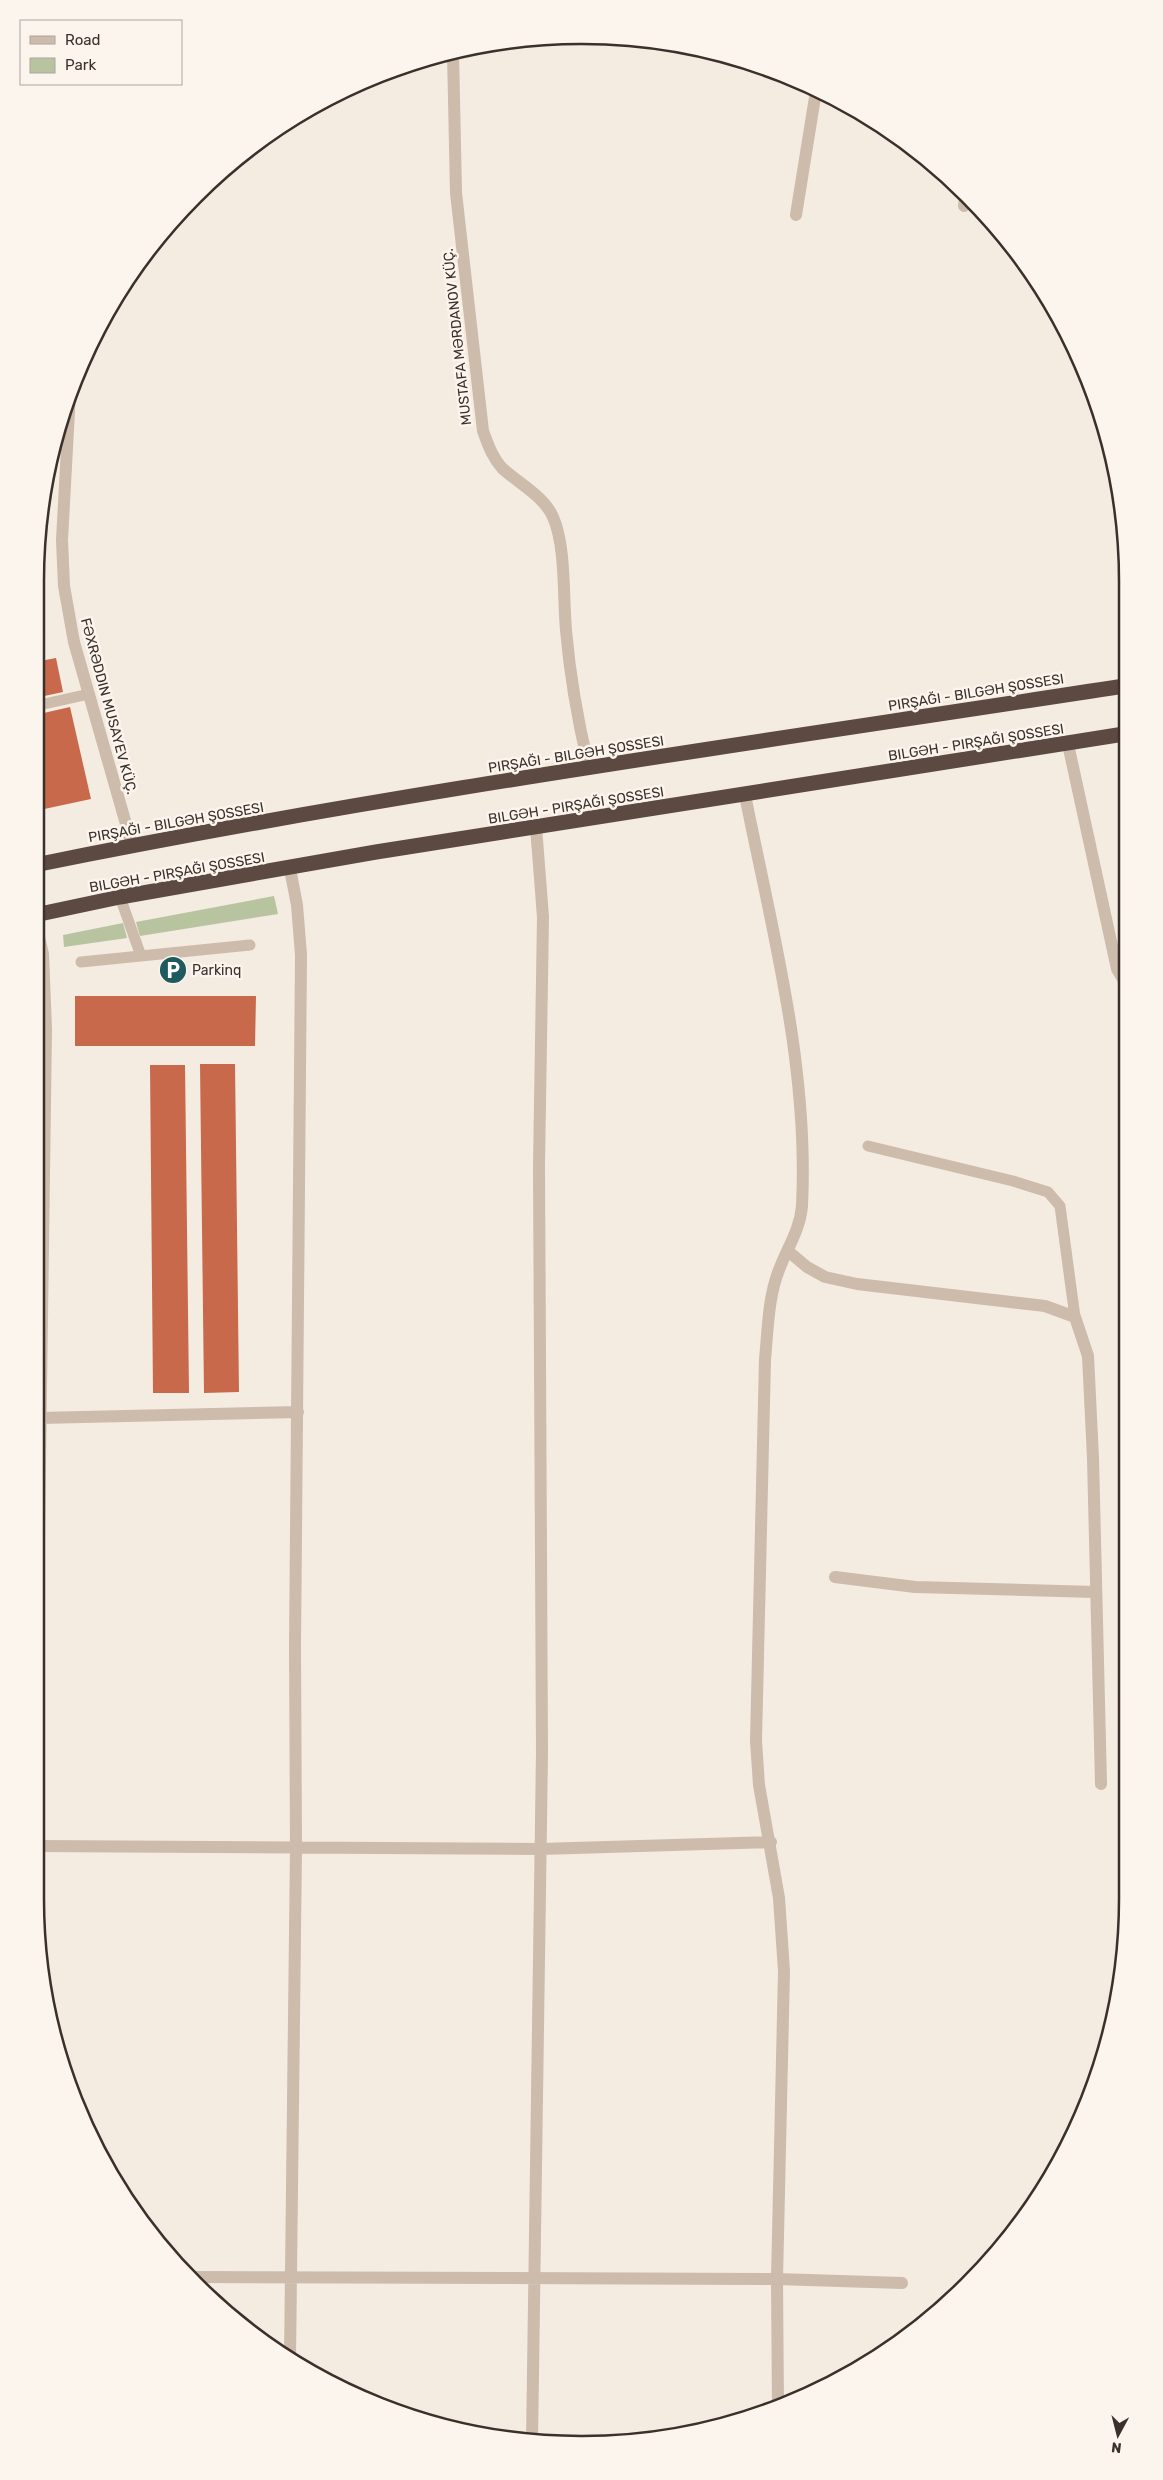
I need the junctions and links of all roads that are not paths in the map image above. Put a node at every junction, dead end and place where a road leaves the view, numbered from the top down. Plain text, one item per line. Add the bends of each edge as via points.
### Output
1 (453, 59) edge
2 (815, 97) edge
3 (796, 215) dead end
4 (69, 421) edge
5 (1119, 687) edge
6 (89, 694) junction
7 (44, 704) edge
8 (1119, 736) edge
9 (1068, 744) junction
10 (589, 768) junction
11 (745, 795) junction
12 (536, 827) junction
13 (132, 845) junction
14 (44, 863) edge
15 (290, 869) junction
16 (120, 897) junction
17 (44, 913) edge
18 (250, 945) dead end
19 (141, 956) junction
20 (80, 962) dead end
21 (44, 970) edge
22 (1119, 972) edge
23 (44, 1072) edge
24 (868, 1146) dead end
25 (788, 1251) junction
26 (1075, 1317) junction
27 (298, 1412) junction
28 (44, 1418) edge
29 (835, 1577) dead end
30 (1095, 1592) junction
31 (1100, 1784) dead end
32 (771, 1842) junction
33 (44, 1846) edge
34 (296, 1848) junction
35 (541, 1849) junction
36 (199, 2277) edge
37 (290, 2277) junction
38 (533, 2278) junction
39 (777, 2279) junction
40 (902, 2283) dead end
41 (290, 2350) edge
42 (778, 2399) edge
43 (532, 2434) edge

1 - 10 street, MUSTAFA MƏRDANOV KÜÇ. via 456,193 483,431 491,453 501,467 553,516 560,540 569,668
2 - 3 street
4 - 6 street, FƏXRƏDDIN MUSAYEV KÜÇ. via 62,540 64,586 74,642
5 - 10 highway
6 - 7 lane
6 - 13 street, FƏXRƏDDIN MUSAYEV KÜÇ.
8 - 9 highway
9 - 11 highway
9 - 22 street
10 - 13 highway
11 - 12 highway
11 - 25 street via 797,1065 803,1158 802,1208
12 - 15 highway
12 - 35 street via 542,917 539,1166
13 - 14 highway
15 - 16 highway
15 - 27 street via 297,905 300,954
16 - 17 highway
16 - 19 lane
18 - 19 lane
19 - 20 lane
21 - 23 street
24 - 26 lane via 1048,1192 1060,1206
25 - 26 street via 807,1267 841,1281 1045,1306
25 - 32 street via 778,1271 773,1294 765,1360 756,1740 759,1785
26 - 30 street via 1088,1356
27 - 28 street
27 - 34 street
29 - 30 street via 915,1588
30 - 31 street
32 - 35 street
32 - 39 street via 784,1971
33 - 34 street
34 - 35 street
34 - 37 street
35 - 38 street
36 - 37 street
37 - 38 street
37 - 41 street
38 - 39 street
38 - 43 street
39 - 40 street
39 - 42 street

